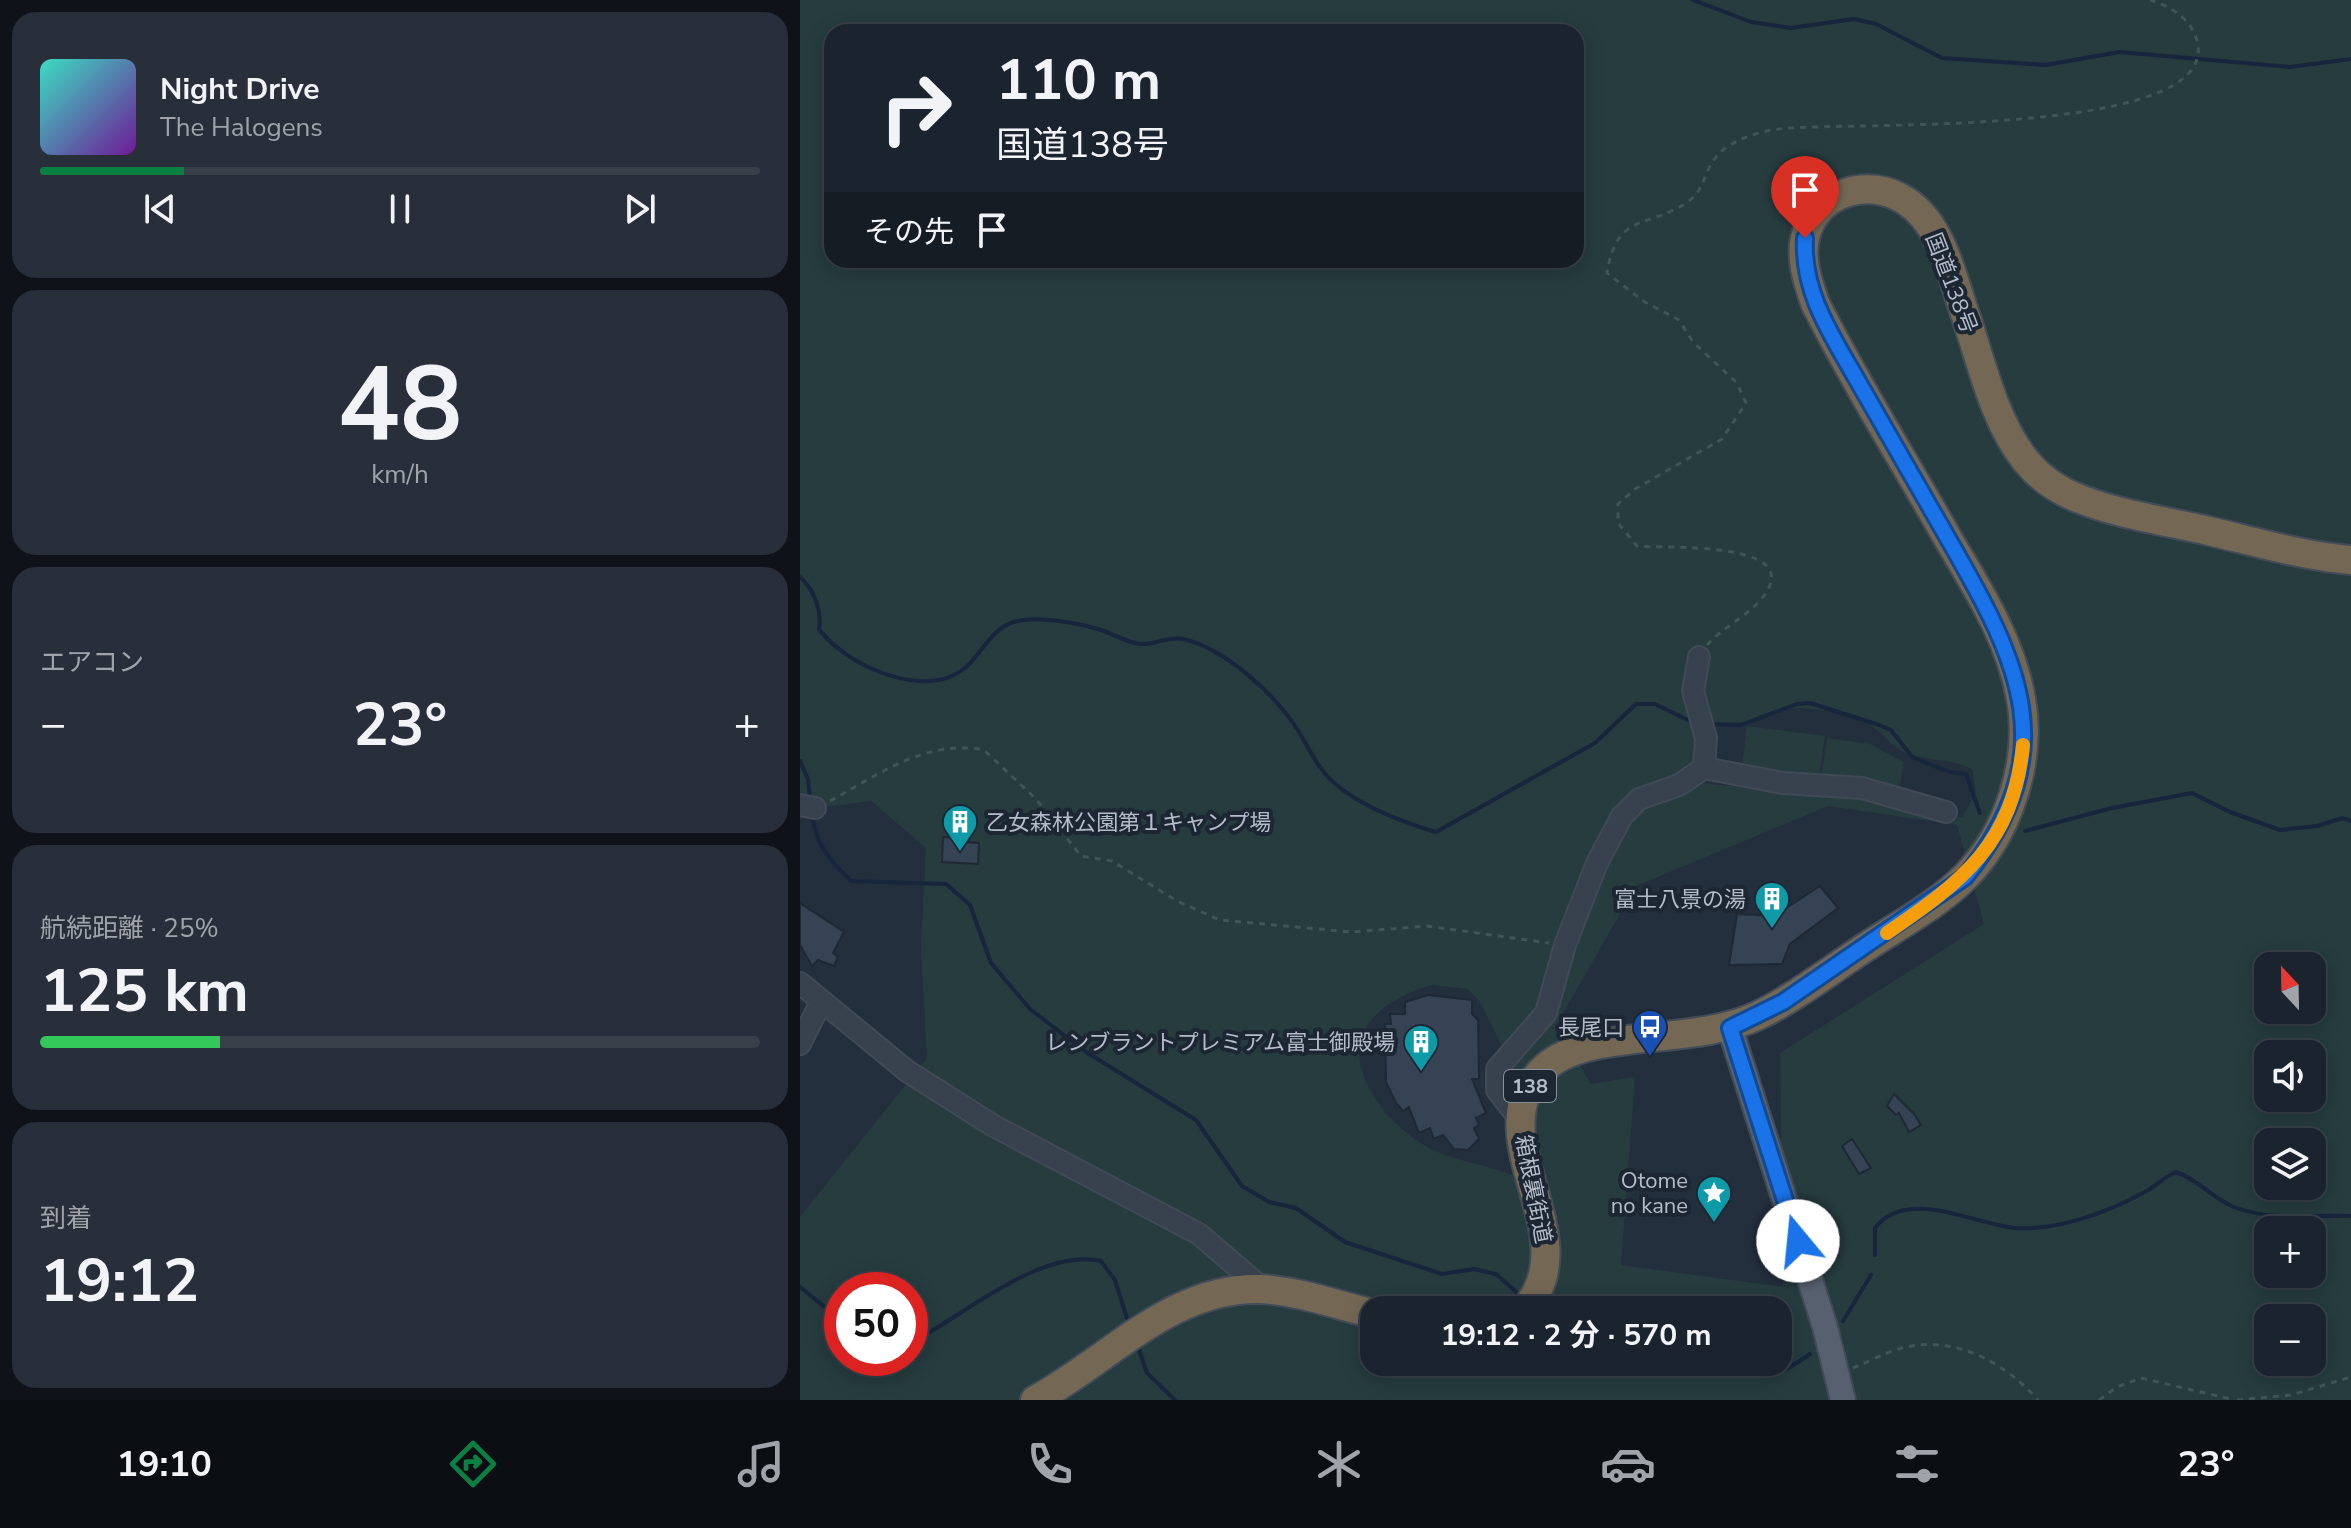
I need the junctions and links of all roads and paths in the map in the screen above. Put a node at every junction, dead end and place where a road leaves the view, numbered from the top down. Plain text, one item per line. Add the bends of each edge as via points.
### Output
1 (2351, 560) edge
2 (1699, 657) dead end
3 (1704, 768) junction
4 (808, 807) edge
5 (1946, 812) dead end
6 (1565, 945) junction
7 (800, 983) edge
8 (821, 1002) junction
9 (1730, 1028) junction
10 (800, 1044) edge
11 (1521, 1121) junction
12 (1263, 1289) junction
13 (1534, 1296) edge
14 (1360, 1311) edge
15 (1838, 1374) junction
16 (2351, 1377) edge
17 (1035, 1400) edge
18 (1843, 1400) edge
19 (2038, 1400) edge
20 (2099, 1400) edge
21 (2236, 1400) edge

1 - 9 highway, 国道138号 / 138 via 2103,507 2041,476 2004,424 1931,226 1904,199 1886,191 1836,195 1812,220 1805,238 1806,278 1830,333 2002,637 2022,699 2021,762 2001,824 1965,877 1783,1002
2 - 3 street via 1693,677 1705,732
3 - 5 street via 1783,783 1862,788
3 - 6 street via 1679,785 1639,799 1622,816
4 - 6 path via 888,766 945,750 984,750 1036,799 1081,856 1112,861 1220,920 1351,932 1427,926
6 - 11 street via 1546,1013 1497,1069 1497,1090
7 - 8 street
8 - 10 street
8 - 12 street via 907,1071 992,1125 1199,1234
9 - 11 highway, 箱根裏街道 / 138 via 1564,1054 1532,1083
9 - 15 main road
11 - 13 highway, 箱根裏街道 / 138 via 1547,1262
12 - 14 highway
12 - 17 highway via 1234,1290 1184,1305
15 - 18 main road
15 - 19 path via 1903,1348 1934,1343 1969,1350 2017,1376
16 - 21 path via 2291,1395
20 - 21 path via 2141,1378

